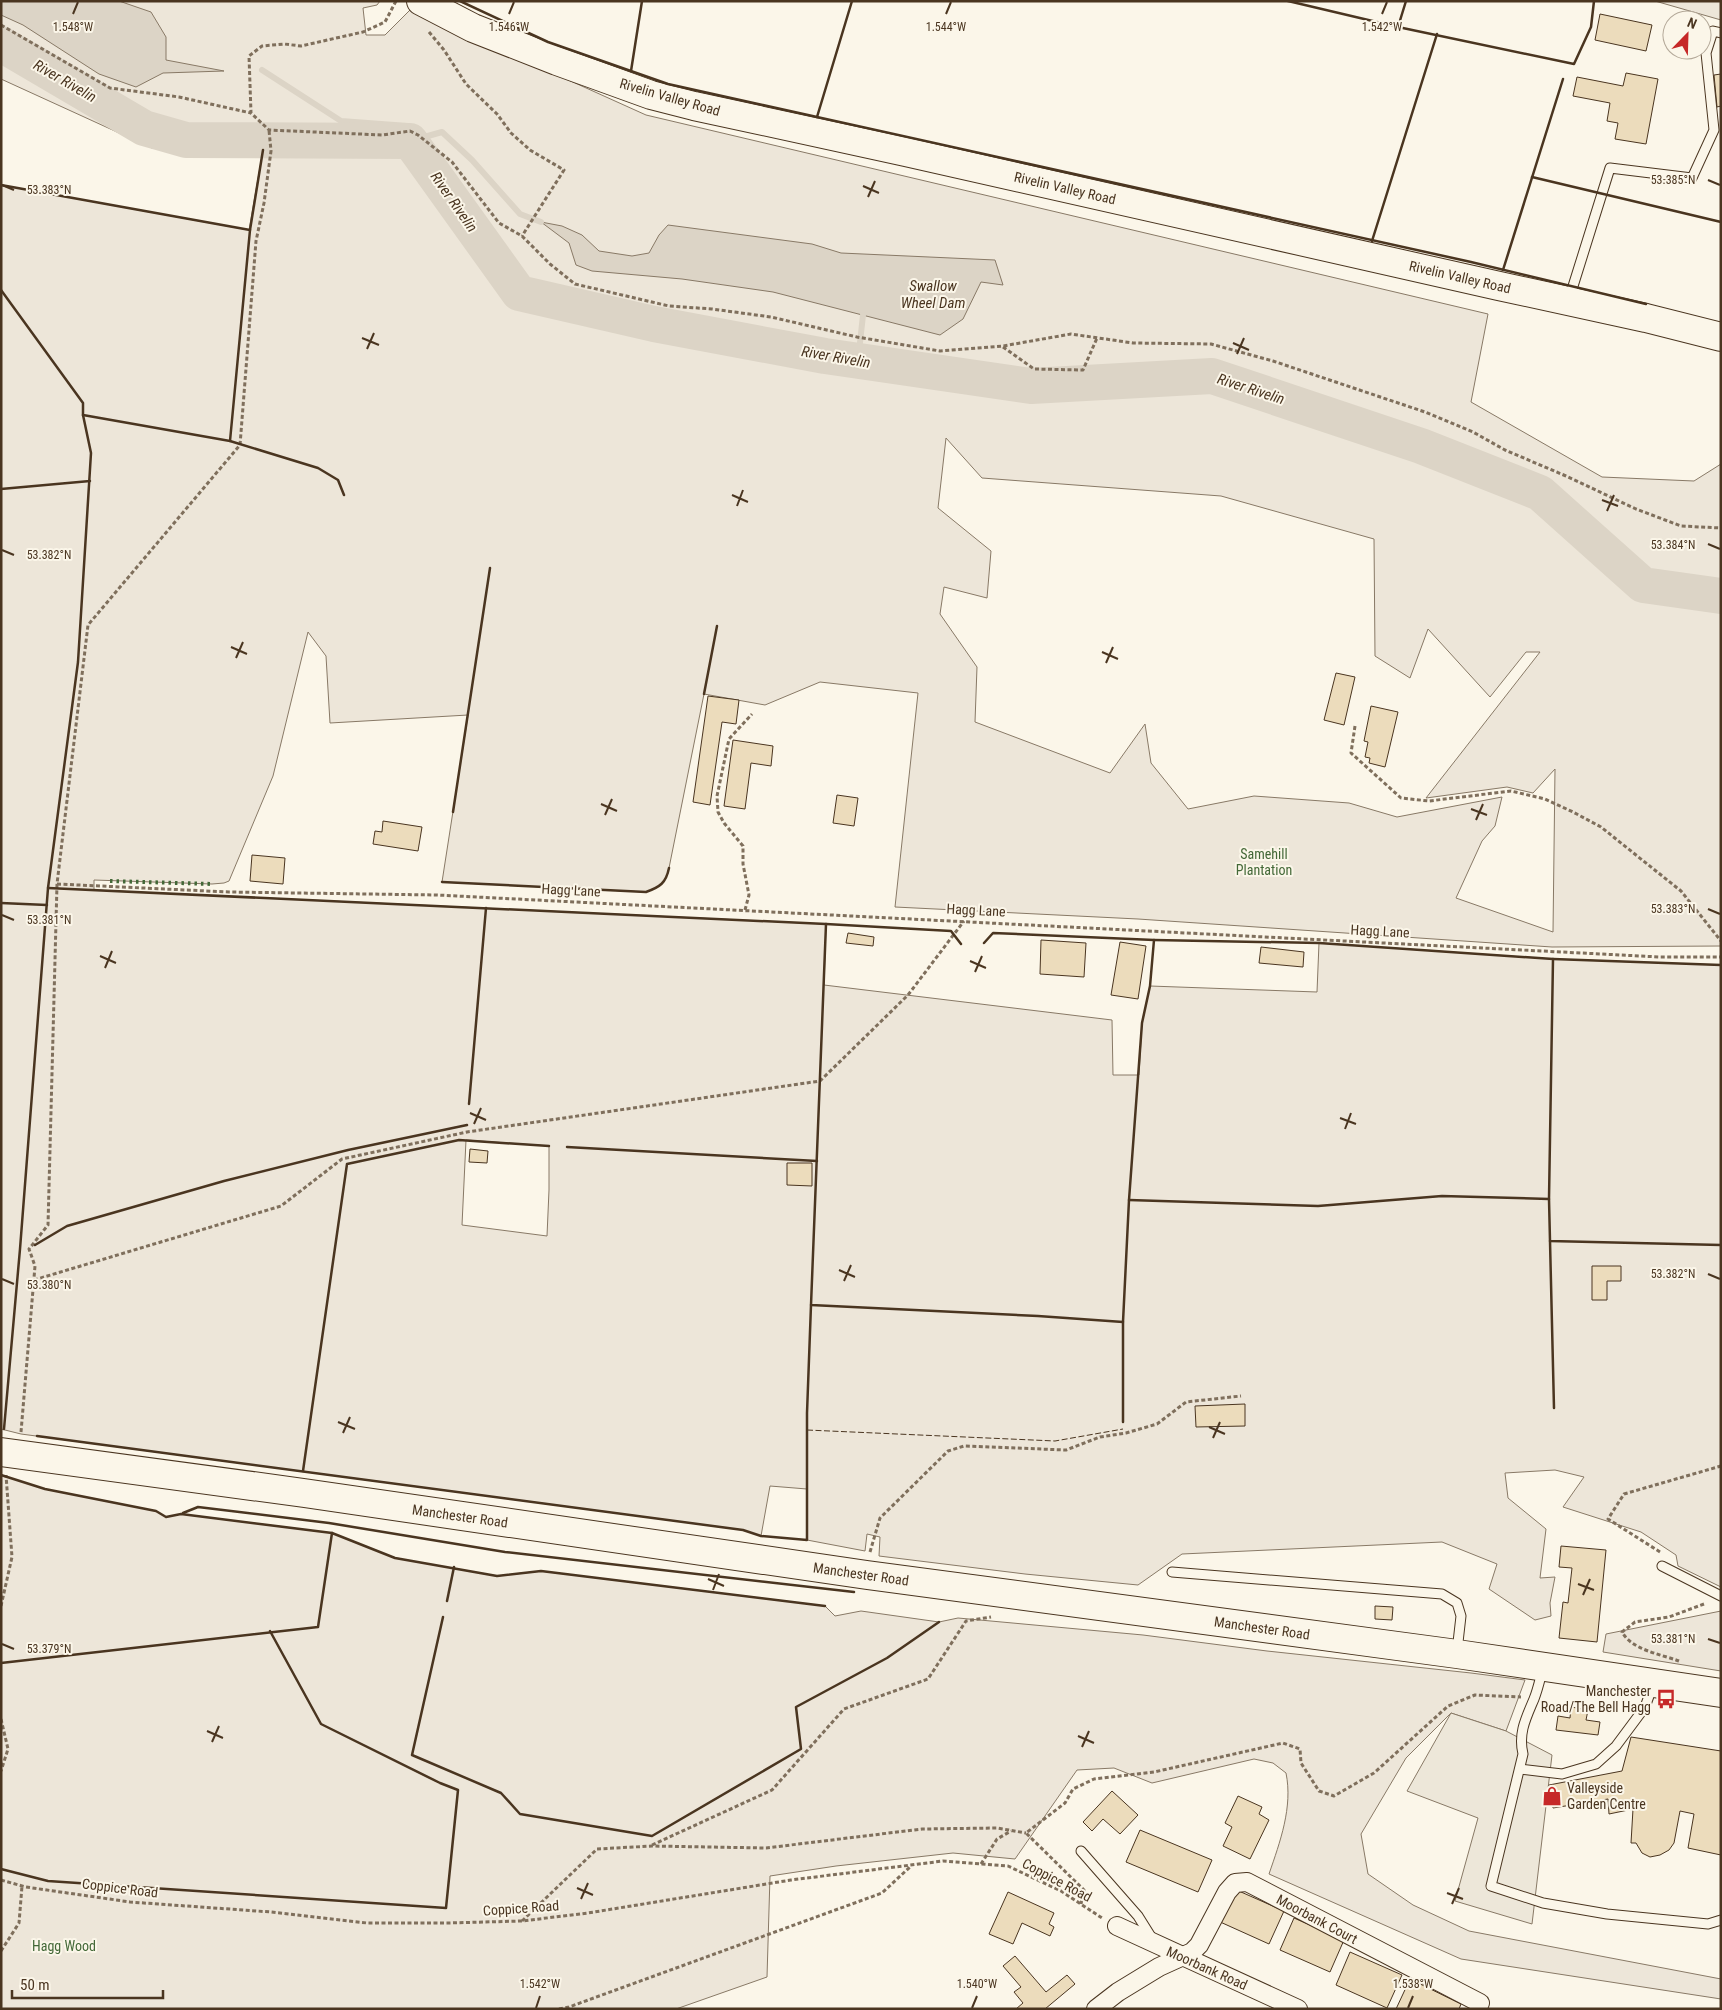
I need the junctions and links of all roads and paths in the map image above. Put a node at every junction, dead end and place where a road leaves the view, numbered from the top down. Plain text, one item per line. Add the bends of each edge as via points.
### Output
1 (396, 1) edge
2 (420, 1) edge
3 (1, 25) edge
4 (427, 30) dead end
5 (1721, 33) edge
6 (251, 113) junction
7 (269, 130) junction
8 (522, 236) junction
9 (1569, 301) junction
10 (1721, 337) edge
11 (1097, 338) junction
12 (1002, 346) junction
13 (1721, 528) edge
14 (752, 714) dead end
15 (1355, 726) dead end
16 (57, 884) junction
17 (745, 910) junction
18 (965, 920) junction
19 (1721, 941) edge
20 (1721, 957) edge
21 (34, 1280) junction
22 (1241, 1396) dead end
23 (7, 1461) edge
24 (1721, 1466) edge
25 (1662, 1566) joint
26 (1172, 1572) dead end
27 (867, 1575) junction
28 (1721, 1596) edge
29 (1712, 1602) dead end
30 (1, 1606) edge
31 (996, 1616) dead end
32 (1457, 1654) junction
33 (1544, 1667) junction
34 (1653, 1682) junction
35 (1709, 1691) edge
36 (1534, 1698) junction
37 (1, 1719) edge
38 (1520, 1769) junction
39 (1, 1771) edge
40 (1012, 1830) junction
41 (1026, 1833) junction
42 (652, 1846) junction
43 (1081, 1851) dead end
44 (981, 1864) junction
45 (912, 1865) junction
46 (1, 1880) edge
47 (22, 1886) junction
48 (1081, 1904) junction
49 (1721, 1920) edge
50 (522, 1921) junction
51 (1117, 1926) joint
52 (1156, 1945) junction
53 (1, 1951) edge
54 (1183, 1956) junction
55 (1480, 2003) dead end
56 (570, 2008) edge
57 (558, 2009) edge
58 (1096, 2009) edge
59 (1298, 2009) edge

1 - 6 path via 384,22 363,32 301,46 262,46 249,56
2 - 9 main road, Rivelin Valley Road via 473,28 549,58 677,102
3 - 6 path via 110,88 179,96
4 - 8 path via 466,84 511,132 530,150 564,170
5 - 9 lane via 1713,31 1706,53 1714,130 1692,178 1610,168
6 - 7 path
7 - 8 path via 382,135 408,131 418,135 452,162 499,223
7 - 16 path via 271,151 256,241 240,445 88,626
8 - 12 path via 575,284 669,306 771,317 856,337 940,350
9 - 10 main road, Rivelin Valley Road
11 - 12 path via 1071,334
11 - 12 path via 1083,370 1034,368
11 - 13 path via 1133,343 1211,344 1273,361 1425,412 1636,510 1681,526
14 - 17 path via 729,739 717,796 718,812 743,846 748,895
15 - 19 path via 1351,753 1401,798 1428,801 1511,791 1545,799 1601,827 1674,885
16 - 17 path, Hagg Lane via 229,892 437,895
16 - 21 path via 48,1225 30,1248 35,1266
17 - 18 path, Hagg Lane
18 - 20 path, Hagg Lane via 1660,957
18 - 21 path via 908,995 820,1081 467,1132 342,1159 281,1206
21 - 23 path via 21,1434
22 - 27 path via 1186,1402 1157,1424 1100,1437 1066,1450 964,1446 948,1451 880,1518 870,1547
23 - 27 main road, Manchester Road via 314,1495
23 - 30 path via 12,1557
24 - 25 path via 1624,1494 1608,1519 1664,1555
25 - 28 lane
26 - 32 lane via 1442,1594 1457,1603 1461,1616
27 - 32 main road, Manchester Road
29 - 35 path via 1670,1617 1635,1622 1622,1632 1634,1645 1692,1666
31 - 42 path via 966,1621 928,1679 844,1709 772,1790
32 - 33 main road, Manchester Road
33 - 34 main road, Manchester Road
33 - 36 lane
34 - 35 main road, Manchester Road
34 - 38 lane via 1645,1707 1616,1746 1596,1764 1562,1774
36 - 38 lane via 1522,1726
36 - 41 path via 1475,1695 1448,1706 1374,1773 1334,1796 1319,1791 1301,1763 1300,1749 1283,1744 1154,1772 1094,1779 1073,1789 1065,1803
37 - 39 path via 8,1749
38 - 49 lane via 1491,1886 1543,1903 1607,1914 1708,1924
40 - 41 path
40 - 42 path via 922,1830 766,1848
40 - 44 path via 997,1840
41 - 48 path via 1084,1890
42 - 50 path via 597,1849
43 - 52 lane via 1138,1916
44 - 45 path, Coppice Road via 942,1862
44 - 48 path, Coppice Road via 1008,1866
45 - 50 path, Coppice Road
45 - 56 path via 882,1893
46 - 47 path, Coppice Road
47 - 50 path, Coppice Road via 130,1902 367,1923
47 - 53 path via 19,1923
48 - 51 path, Coppice Road
51 - 52 street, Moorbank Road
52 - 54 street, Moorbank Road
54 - 55 street, Moorbank Court via 1200,1945 1234,1883 1247,1882
54 - 58 street via 1159,1967
54 - 59 street, Moorbank Road
56 - 57 path

